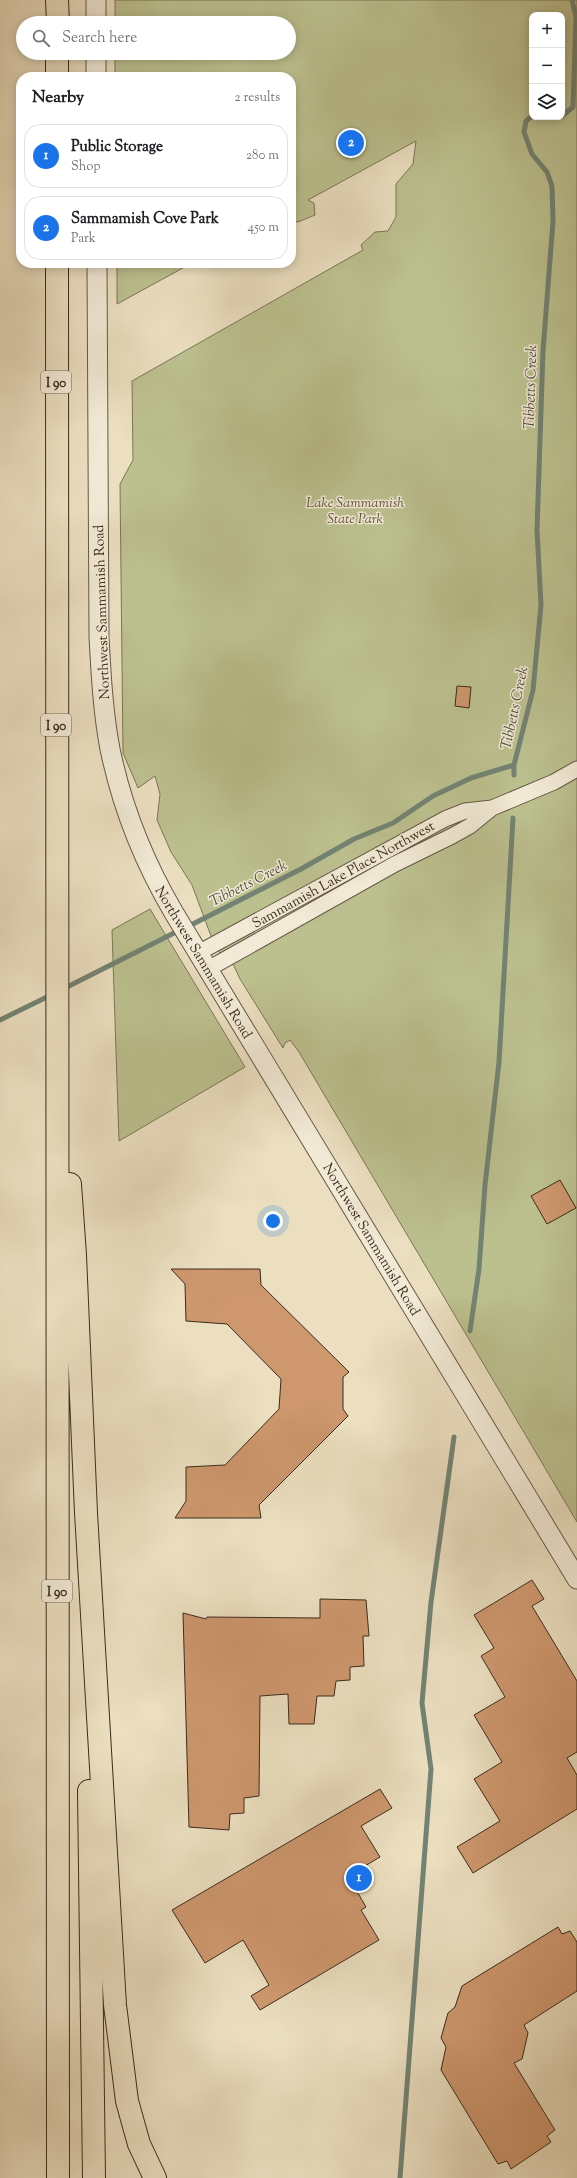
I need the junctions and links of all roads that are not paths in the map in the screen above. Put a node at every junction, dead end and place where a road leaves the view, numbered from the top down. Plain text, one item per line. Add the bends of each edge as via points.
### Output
1 (57, 0) edge
2 (96, 0) edge
3 (58, 16) edge
4 (96, 16) edge
5 (57, 60) edge
6 (96, 60) edge
7 (57, 72) edge
8 (96, 72) edge
9 (57, 268) edge
10 (97, 268) edge
11 (577, 769) edge
12 (492, 808) junction
13 (194, 946) junction
14 (208, 969) junction
15 (57, 1003) junction
16 (86, 1513) junction
17 (577, 1579) edge
18 (92, 2135) junction
19 (58, 2178) edge
20 (91, 2178) edge
21 (94, 2178) edge
22 (155, 2178) edge

1 - 3 highway
2 - 4 street
5 - 7 highway
6 - 8 street
9 - 15 highway, I 90
10 - 13 street, Northwest Sammamish Road via 99,637 107,728 116,772 146,860
11 - 12 street, Sammamish Lake Place Northwest via 554,782
12 - 13 street, Sammamish Lake Place Northwest via 465,811 445,819
12 - 14 street, Sammamish Lake Place Northwest via 470,826 395,864
13 - 14 street, Northwest Sammamish Road
14 - 17 street, Northwest Sammamish Road
15 - 16 highway via 75,1255
15 - 19 highway, I 90
16 - 18 highway
16 - 22 highway via 121,2061 139,2144
18 - 20 highway
18 - 21 highway

